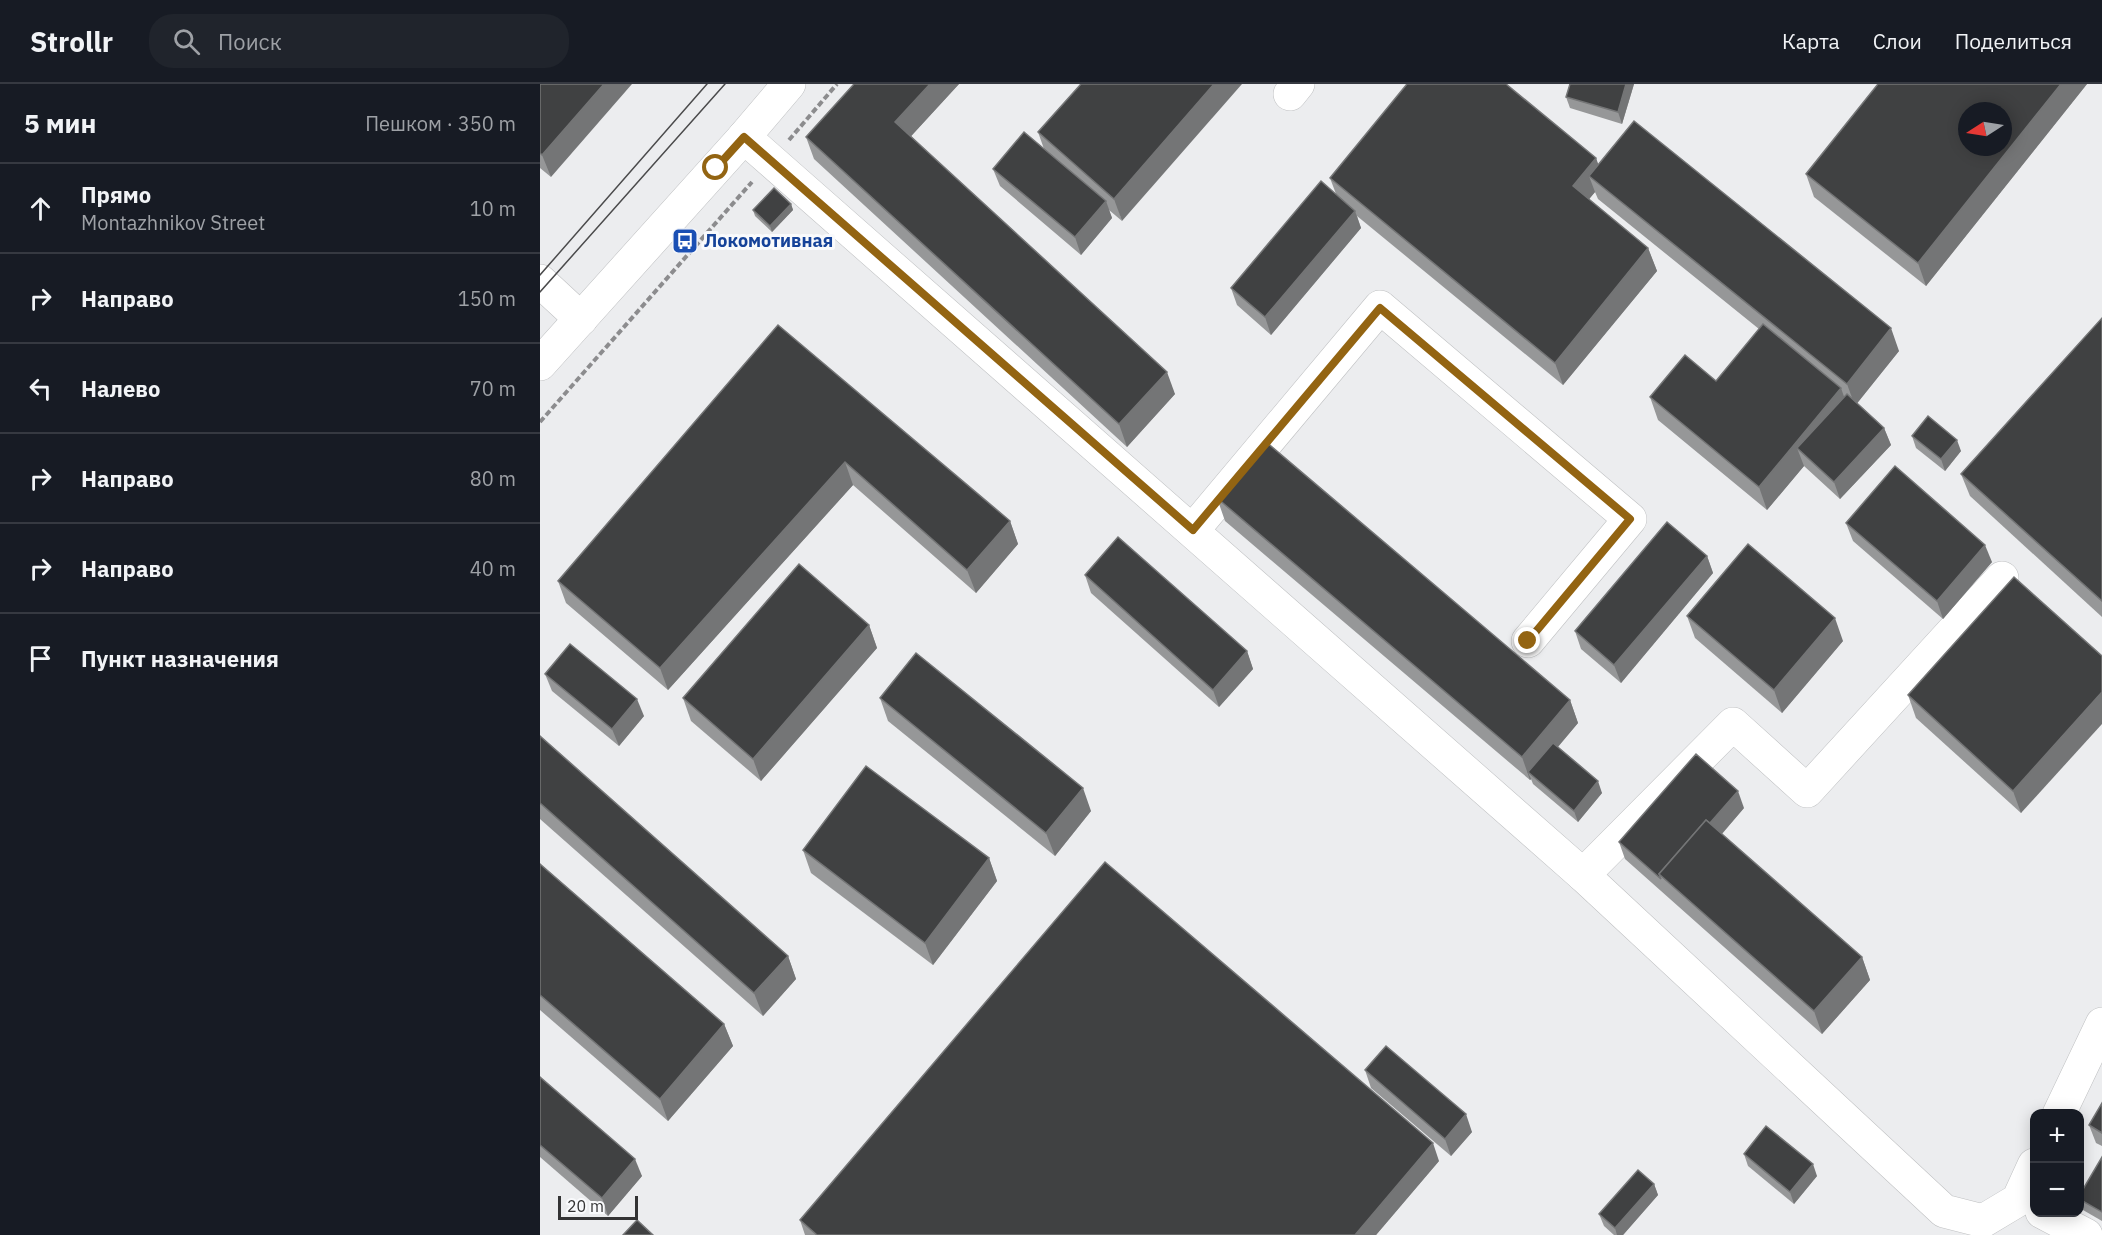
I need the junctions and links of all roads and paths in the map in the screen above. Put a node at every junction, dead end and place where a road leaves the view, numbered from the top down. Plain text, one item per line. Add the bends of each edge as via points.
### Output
1 (789, 84) edge
2 (837, 84) edge
3 (744, 137) junction
4 (771, 161) junction
5 (540, 281) edge
6 (581, 319) junction
7 (540, 364) edge
8 (540, 422) edge
9 (1193, 530) junction
10 (2002, 578) dead end
11 (1528, 641) dead end
12 (1583, 875) junction
13 (2102, 1024) edge
14 (2061, 1109) edge
15 (2030, 1208) edge
16 (2051, 1217) edge
17 (2086, 1235) edge

1 - 3 main road
2 - 4 path
3 - 4 main road
3 - 6 main road
4 - 8 path
4 - 9 main road
5 - 6 main road
6 - 7 main road
9 - 11 main road via 1380,308 1630,519
9 - 12 main road
10 - 12 main road via 1807,791 1733,724
12 - 15 main road via 1944,1211 1983,1221
13 - 14 main road
16 - 17 main road

